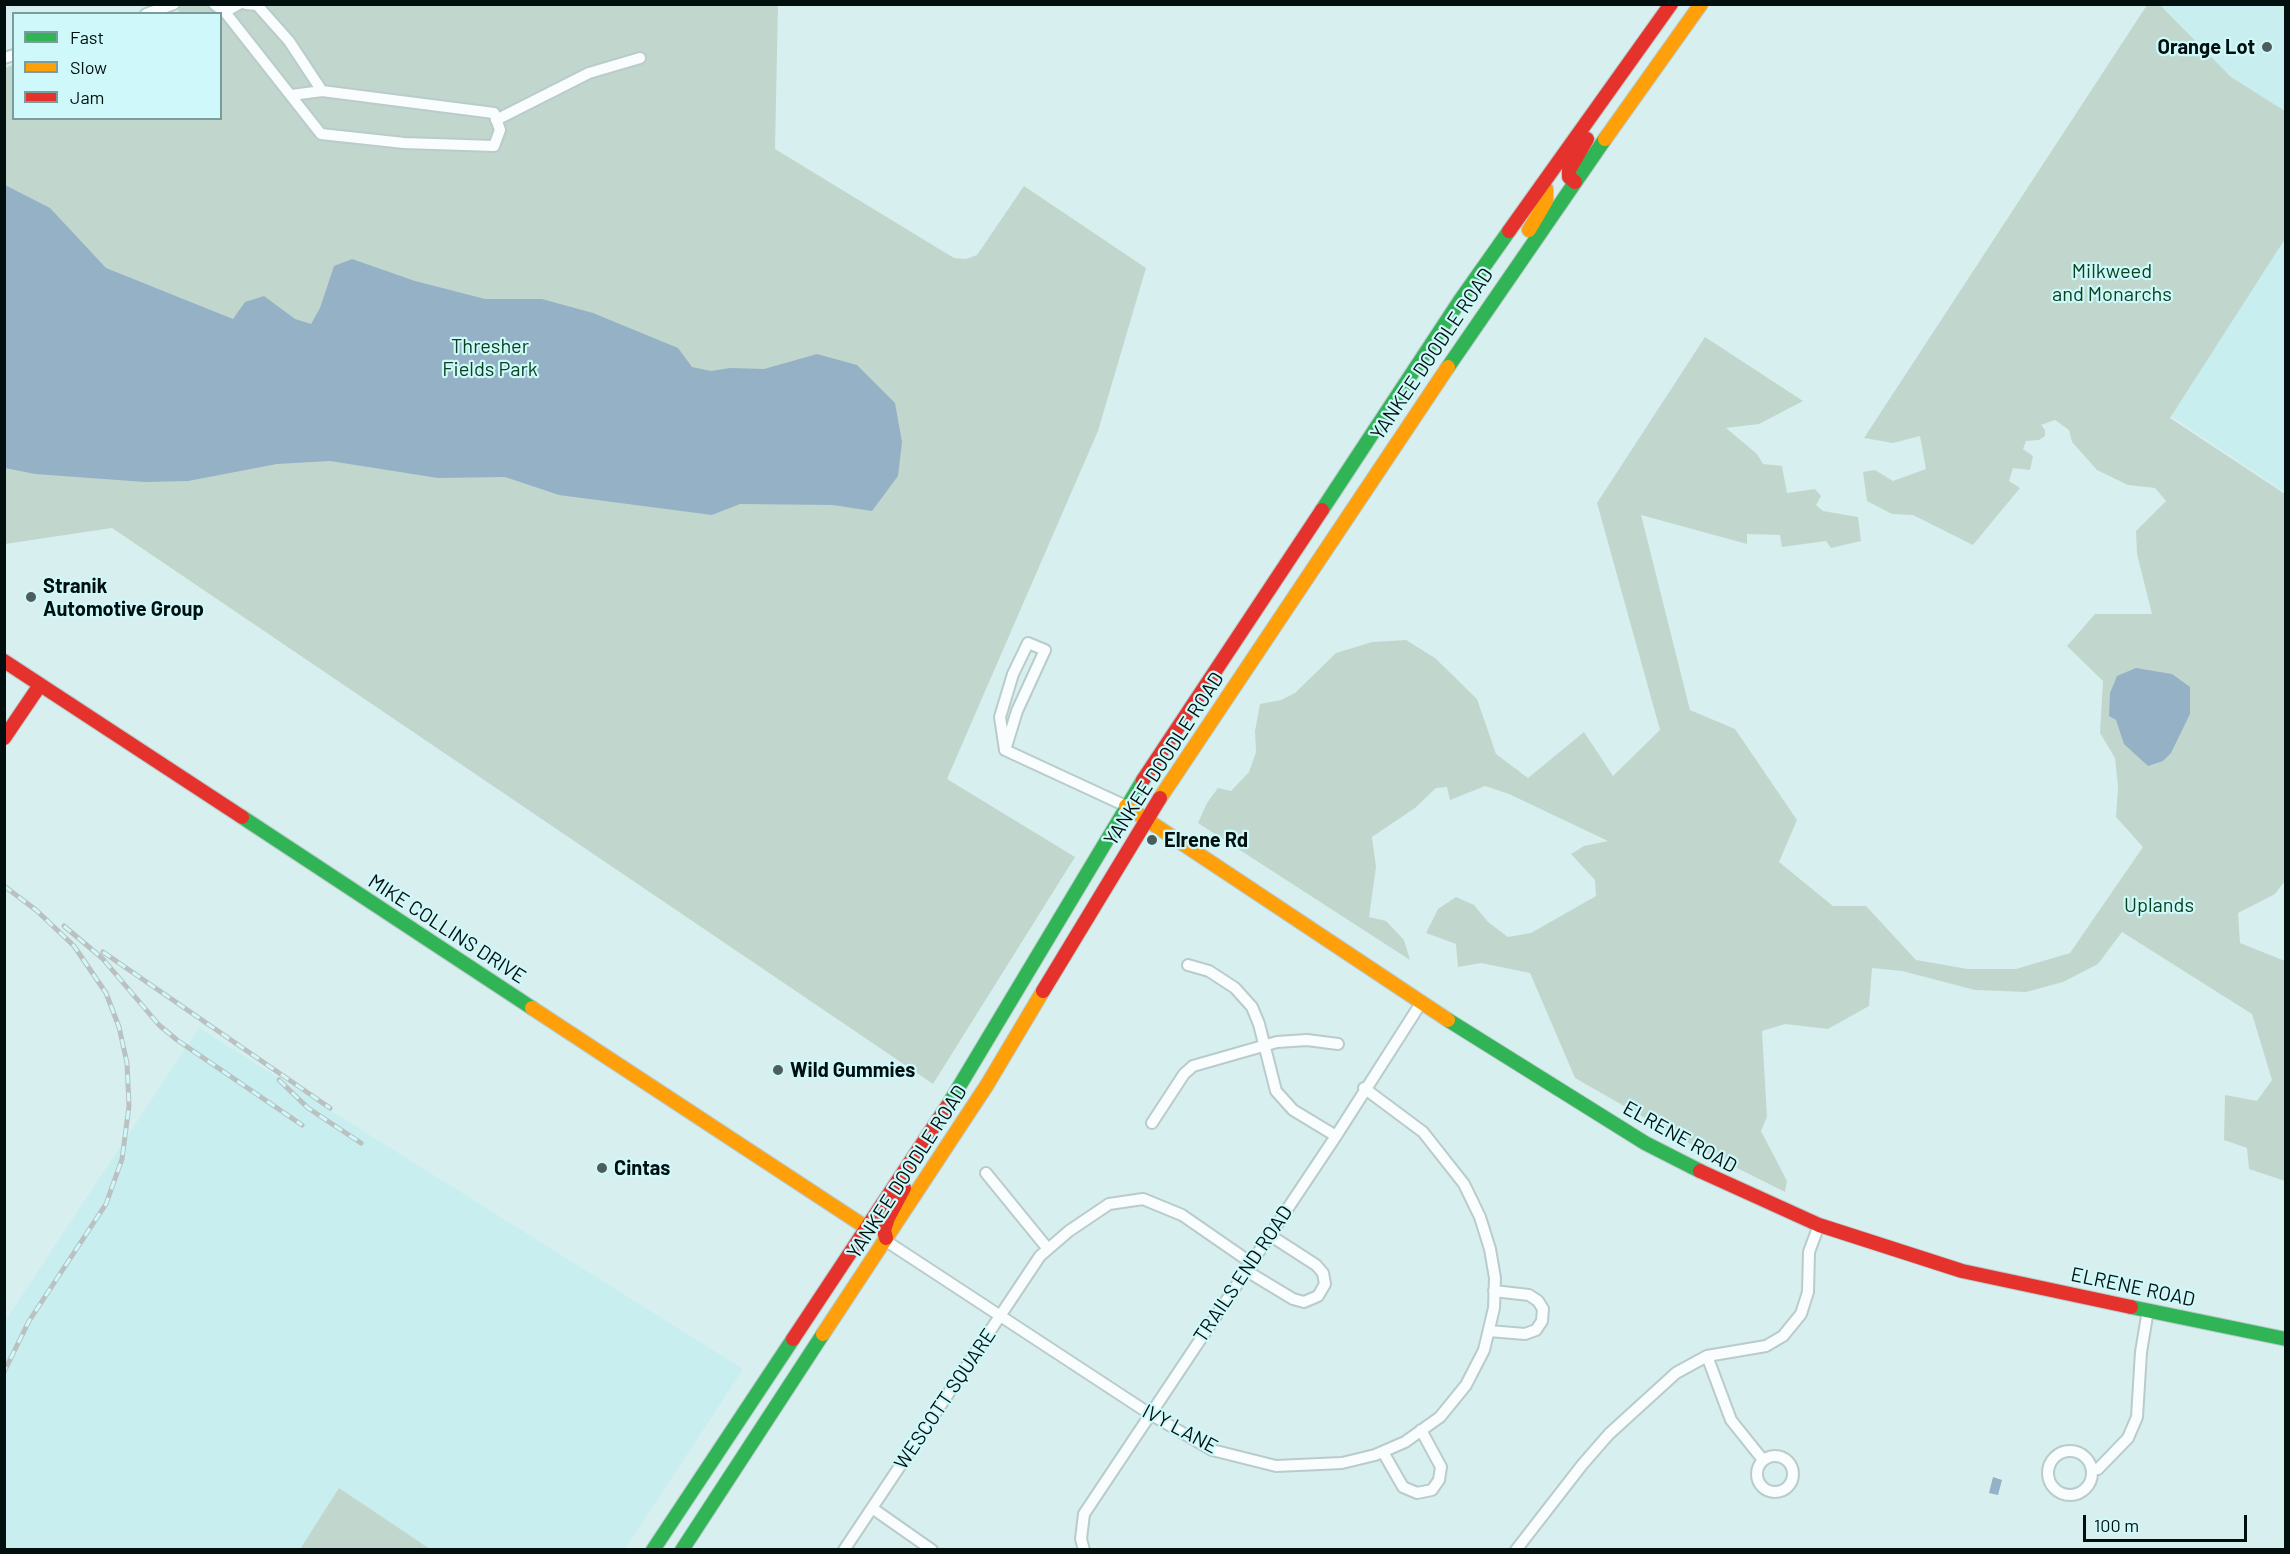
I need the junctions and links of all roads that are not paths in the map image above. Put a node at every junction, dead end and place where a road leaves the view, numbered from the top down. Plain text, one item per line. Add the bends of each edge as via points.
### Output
1 (174, 4) edge
2 (214, 4) edge
3 (239, 4) edge
4 (246, 4) edge
5 (1671, 4) edge
6 (1677, 4) edge
7 (1701, 4) edge
8 (152, 12) edge
9 (225, 12) junction
10 (640, 58) dead end
11 (322, 92) junction
12 (292, 95) junction
13 (496, 120) junction
14 (1575, 182) junction
15 (1542, 185) junction
16 (1446, 368) junction
17 (4, 661) edge
18 (40, 685) junction
19 (4, 738) edge
20 (1005, 750) junction
21 (1126, 806) junction
22 (1146, 819) junction
23 (1188, 965) dead end
24 (1421, 1003) junction
25 (1338, 1044) dead end
26 (1264, 1046) junction
27 (1365, 1088) junction
28 (955, 1094) junction
29 (1152, 1123) dead end
30 (1336, 1136) junction
31 (986, 1173) dead end
32 (1819, 1225) junction
33 (867, 1228) junction
34 (1268, 1234) junction
35 (886, 1241) junction
36 (1048, 1250) junction
37 (1248, 1266) junction
38 (1494, 1291) junction
39 (2148, 1310) junction
40 (1000, 1315) junction
41 (1489, 1331) junction
42 (2286, 1339) edge
43 (1707, 1356) junction
44 (1150, 1414) junction
45 (767, 1420) junction
46 (1421, 1430) junction
47 (1383, 1452) junction
48 (1763, 1460) dead end
49 (2092, 1470) junction
50 (872, 1508) junction
51 (653, 1550) edge
52 (682, 1550) edge
53 (844, 1550) edge
54 (932, 1550) edge
55 (1084, 1550) edge
56 (1516, 1550) edge

1 - 8 street
2 - 9 street
3 - 9 street
4 - 11 street via 257,5 289,41
5 - 15 main road, YANKEE DOODLE ROAD
6 - 14 main road via 1577,155 1569,174
7 - 14 main road, YANKEE DOODLE ROAD
9 - 12 street
10 - 13 street via 589,73
11 - 12 street
11 - 13 street via 494,113
12 - 13 street via 321,134 404,143 494,146 500,130
14 - 16 main road, YANKEE DOODLE ROAD
15 - 16 main road via 1547,195 1541,211 1443,359
15 - 21 main road, YANKEE DOODLE ROAD via 1461,299
16 - 22 main road, YANKEE DOODLE ROAD
17 - 18 main road, MIKE COLLINS DRIVE
18 - 19 main road
18 - 33 main road, MIKE COLLINS DRIVE
20 - 20 street via 1017,711 1046,650 1028,643 1013,674 1000,717
20 - 21 street
21 - 22 main road, ELRENE ROAD
21 - 28 main road, YANKEE DOODLE ROAD
22 - 24 main road, ELRENE ROAD
22 - 35 main road, YANKEE DOODLE ROAD via 993,1075
23 - 26 street via 1209,971 1235,988 1252,1007
24 - 27 street, TRAILS END ROAD
24 - 32 main road, ELRENE ROAD via 1645,1143 1726,1185
25 - 26 street via 1307,1040
26 - 29 street via 1193,1066
26 - 30 street via 1276,1091 1293,1110
27 - 30 street, TRAILS END ROAD
27 - 38 street, IVY LANE via 1423,1132 1464,1184 1490,1249
28 - 33 main road, YANKEE DOODLE ROAD
28 - 35 main road via 935,1138 888,1218
30 - 34 street, TRAILS END ROAD
31 - 36 street
32 - 39 main road, ELRENE ROAD via 1962,1270
32 - 43 street via 1809,1252 1808,1292 1801,1314 1783,1336 1766,1346
33 - 45 main road via 863,1257 787,1376
33 - 51 main road, YANKEE DOODLE ROAD
34 - 37 street, TRAILS END ROAD
34 - 37 street, WESCOTT SQUARE via 1323,1273 1325,1284 1318,1296 1304,1302 1293,1299
35 - 40 street, IVY LANE
35 - 45 main road, YANKEE DOODLE ROAD
36 - 37 street, WESCOTT SQUARE via 1109,1204 1143,1199 1182,1215
36 - 40 street, WESCOTT SQUARE
37 - 44 street, TRAILS END ROAD
38 - 41 street, IVY LANE
38 - 41 street via 1528,1295 1538,1301 1543,1309 1542,1321 1536,1330 1525,1334
39 - 42 main road, ELRENE ROAD
39 - 49 street via 2137,1417 2128,1438 2098,1469
40 - 44 street, IVY LANE
40 - 50 street, WESCOTT SQUARE
41 - 46 street, IVY LANE via 1466,1385 1440,1417
43 - 48 street via 1731,1420
43 - 56 street via 1676,1373 1609,1434
44 - 47 street, IVY LANE via 1212,1450 1276,1466 1342,1463
44 - 55 street, TRAILS END ROAD via 1084,1514
45 - 52 main road, YANKEE DOODLE ROAD
46 - 47 street, IVY LANE
46 - 47 street via 1441,1467 1432,1490 1417,1492 1403,1487
49 - 49 street via 2083,1455 2067,1450 2052,1459 2048,1475 2056,1490 2072,1495 2087,1486
50 - 53 street, WESCOTT SQUARE
50 - 54 street

